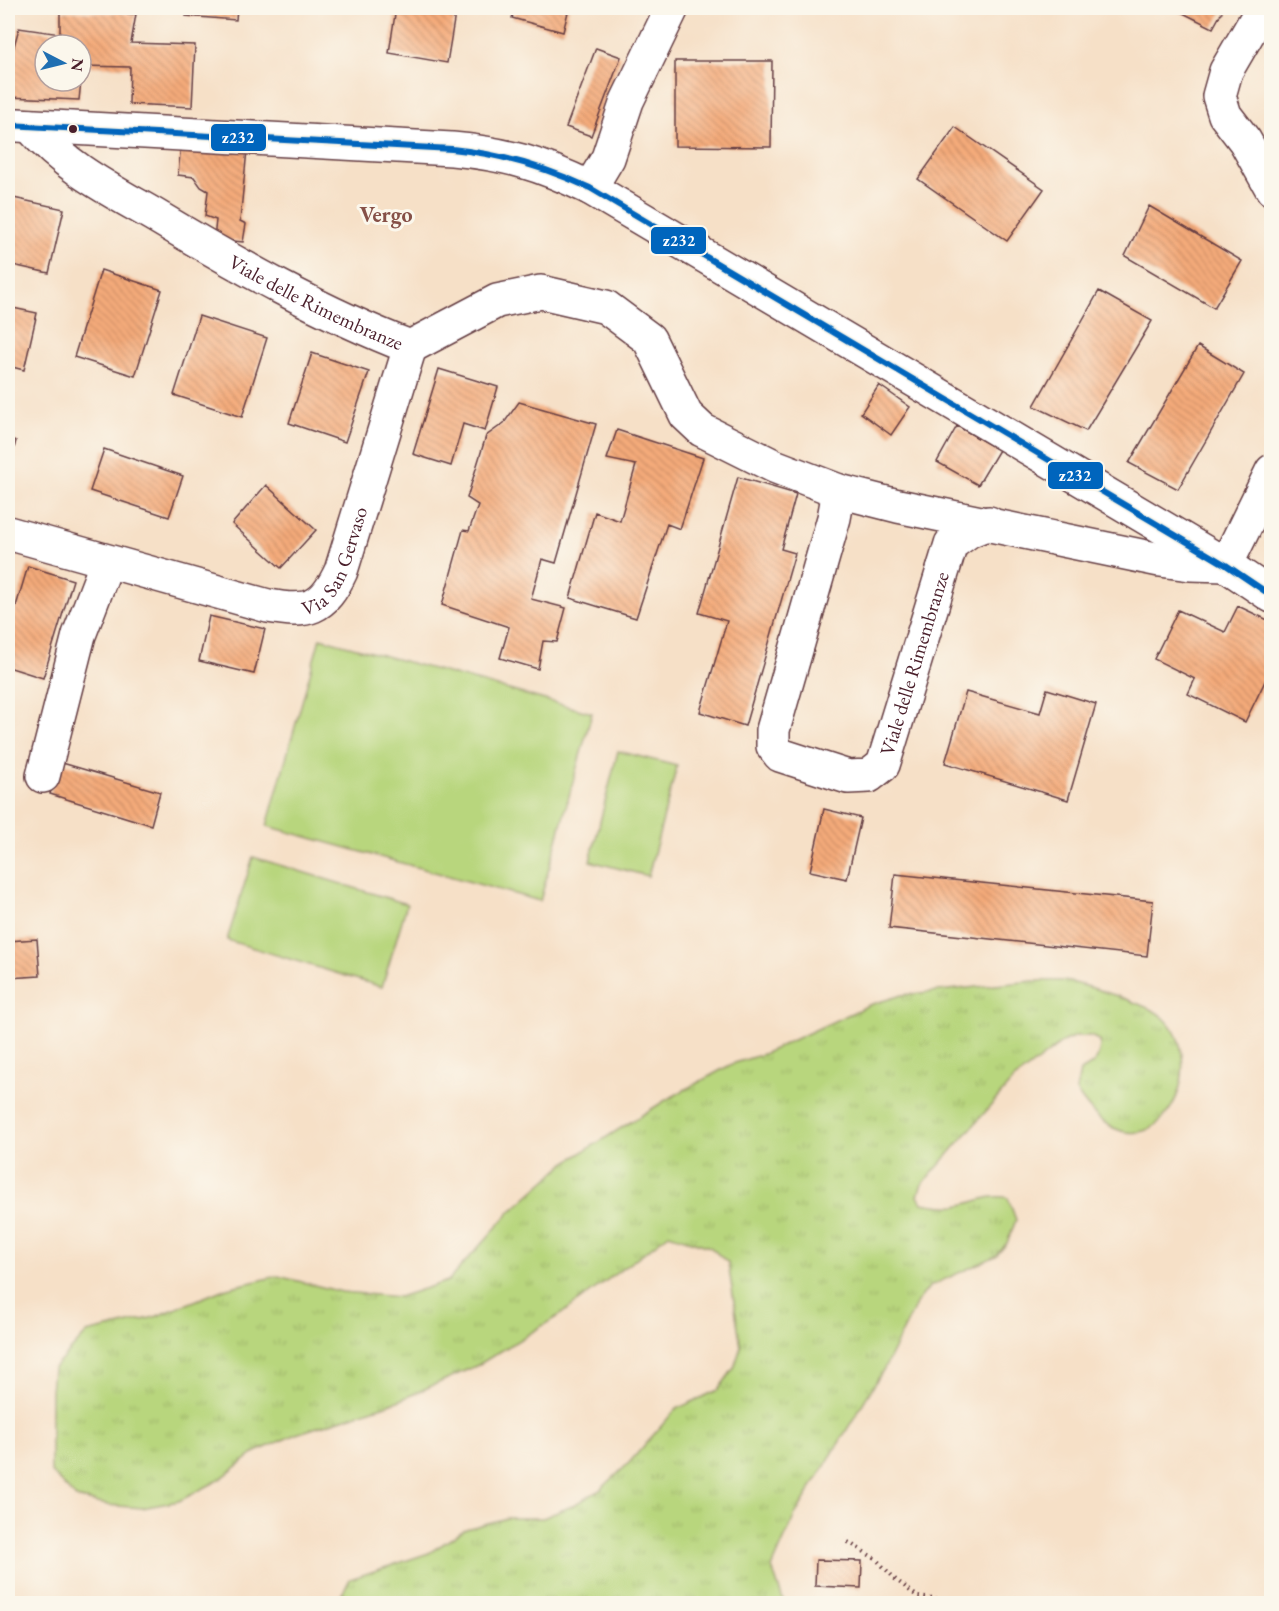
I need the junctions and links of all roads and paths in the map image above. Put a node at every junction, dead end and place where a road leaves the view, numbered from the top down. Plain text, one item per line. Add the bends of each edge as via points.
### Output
1 (672, 8) edge
2 (1270, 8) edge
3 (19, 125) edge
4 (590, 188) junction
5 (1272, 189) edge
6 (410, 347) junction
7 (1272, 471) edge
8 (839, 491) junction
9 (989, 523) junction
10 (8, 533) edge
11 (107, 562) junction
12 (1226, 565) junction
13 (1272, 596) edge
14 (43, 776) dead end
15 (848, 1542) dead end
16 (973, 1604) edge

1 - 4 street via 627,101 608,158
2 - 5 street via 1261,11 1226,71 1219,96 1225,115
3 - 4 street via 484,152 537,164
3 - 6 street, Viale delle Rimembranze via 79,171 206,246 319,306
4 - 12 street
6 - 8 street, Viale delle Rimembranze via 497,301 541,292 606,307 649,339 686,415 702,430 774,466
6 - 11 street, Via San Gervaso via 341,571 333,588 320,601 300,611 268,606
7 - 12 street
8 - 9 street, Viale delle Rimembranze
8 - 9 street, Viale delle Rimembranze via 772,730 773,746 780,755 848,777 869,776 883,765 951,544
9 - 12 street, Viale delle Rimembranze via 1160,560
10 - 11 street, Via San Gervaso
11 - 14 street via 79,635
12 - 13 street
15 - 16 path via 876,1559 918,1597

